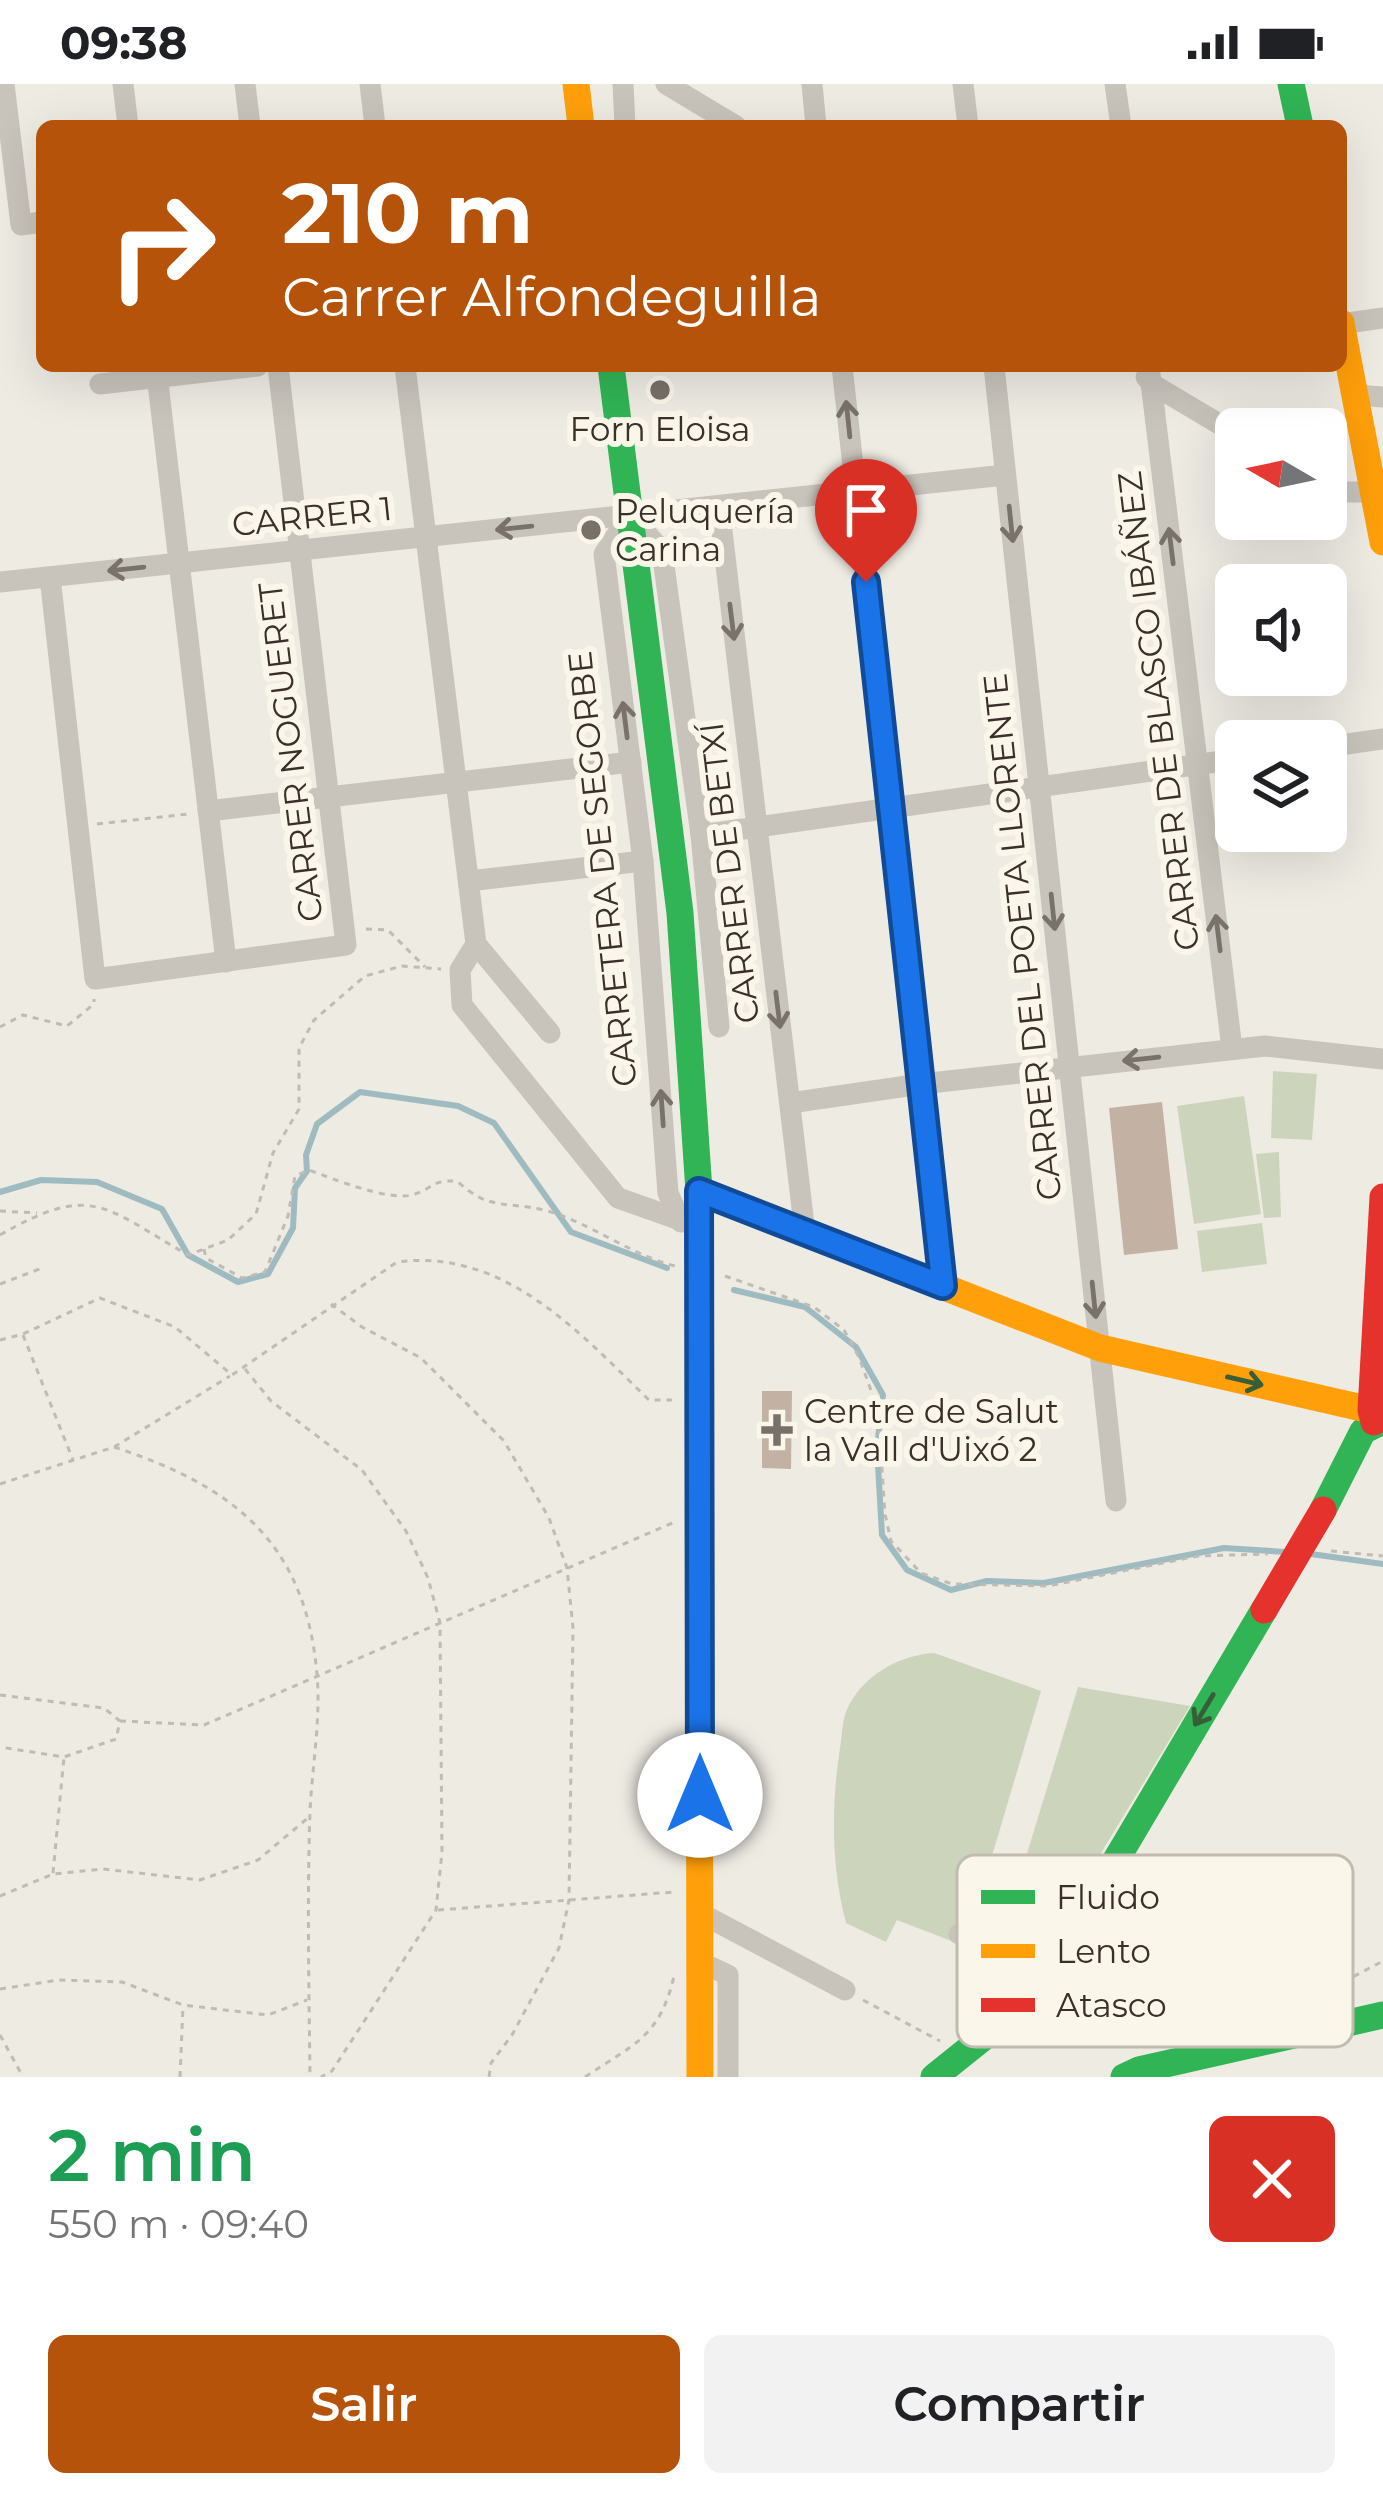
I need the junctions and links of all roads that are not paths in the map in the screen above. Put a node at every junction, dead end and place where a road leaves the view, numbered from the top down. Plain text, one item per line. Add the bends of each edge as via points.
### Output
1 (4, 84) edge
2 (123, 84) edge
3 (245, 84) edge
4 (370, 84) edge
5 (576, 84) edge
6 (623, 84) edge
7 (666, 84) edge
8 (812, 84) edge
9 (963, 84) edge
10 (1115, 84) edge
11 (1291, 84) edge
12 (127, 120) edge
13 (249, 120) edge
14 (374, 120) edge
15 (580, 120) edge
16 (625, 120) edge
17 (726, 120) edge
18 (815, 120) edge
19 (967, 120) edge
20 (1119, 120) edge
21 (1299, 120) edge
22 (32, 224) edge
23 (1383, 318) edge
24 (1347, 322) edge
25 (1347, 339) edge
26 (156, 372) edge
27 (279, 372) edge
28 (406, 372) edge
29 (612, 372) edge
30 (843, 372) edge
31 (995, 372) edge
32 (1146, 372) edge
33 (100, 384) dead end
34 (1369, 396) edge
35 (1215, 420) edge
36 (1006, 475) junction
37 (856, 491) junction
38 (1379, 491) edge
39 (1347, 492) edge
40 (719, 506) junction
41 (630, 515) junction
42 (426, 537) junction
43 (1383, 542) edge
44 (300, 551) junction
45 (179, 563) junction
46 (50, 577) junction
47 (0, 582) edge
48 (1383, 739) edge
49 (1347, 744) edge
50 (631, 762) junction
51 (1215, 762) edge
52 (1198, 765) junction
53 (456, 782) junction
54 (1040, 787) junction
55 (328, 797) junction
56 (889, 809) junction
57 (208, 812) junction
58 (757, 827) junction
59 (701, 835) junction
60 (643, 862) junction
61 (469, 881) junction
62 (476, 944) junction
63 (226, 962) junction
64 (719, 1027) dead end
65 (550, 1033) dead end
66 (1232, 1049) junction
67 (1383, 1059) edge
68 (1069, 1067) junction
69 (921, 1084) junction
70 (790, 1103) junction
71 (699, 1191) junction
72 (1383, 1197) edge
73 (691, 1223) junction
74 (806, 1233) junction
75 (943, 1286) junction
76 (1100, 1348) junction
77 (1372, 1425) edge
78 (1380, 1466) dead end
79 (1116, 1501) dead end
80 (1119, 1855) edge
81 (700, 1902) junction
82 (688, 1963) junction
83 (844, 1990) road end
84 (1383, 2015) edge
85 (1353, 2022) edge
86 (971, 2047) edge
87 (1246, 2047) edge
88 (700, 2077) edge
89 (728, 2077) edge
90 (934, 2077) edge
91 (1124, 2077) edge

1 - 22 street
2 - 12 street
3 - 13 street
4 - 14 street
5 - 15 street
6 - 16 street
7 - 17 street
8 - 18 street
9 - 19 street
10 - 20 street
11 - 21 street
23 - 24 street
25 - 34 street
26 - 33 street
26 - 45 street
27 - 44 street, CARRER NOGUERET
28 - 42 street
29 - 41 street, CARRETERA DE SEGORBE
37 -> 30 street
31 - 36 street, CARRER DEL POETA LLORENTE
32 - 35 street
52 -> 32 street, CARRER DE BLASCO IBÁÑEZ
34 - 38 street
36 - 37 street, CARRER 1
36 -> 54 street, CARRER DEL POETA LLORENTE
37 - 40 street, CARRER 1
37 - 56 street
38 - 39 street
38 - 43 street
40 - 41 street, CARRER 1
40 -> 58 street, CARRER DE BETXÍ
41 -> 42 street, CARRER 1
50 -> 41 street, CARRETERA DE SEGORBE via 604,554
41 - 59 street, CARRETERA DE SEGORBE via 662,550
41 - 71 street, CARRETERA DE SEGORBE via 680,914
42 - 44 street, CARRER 1
42 - 53 street
44 - 45 street, CARRER 1
44 - 55 street, CARRER NOGUERET
45 -> 46 street, CARRER 1
45 - 57 street
46 - 47 street, CARRER 1
46 - 63 street via 95,979
48 - 49 street
50 - 53 street
50 - 60 street, CARRETERA DE SEGORBE
51 - 52 street
52 - 54 street
66 -> 52 street, CARRER DE BLASCO IBÁÑEZ
53 - 55 street
53 - 61 street
54 - 56 street
54 -> 68 street, CARRER DEL POETA LLORENTE
55 - 57 street
55 - 63 street, CARRER NOGUERET via 345,940
56 - 58 street
56 - 69 street
57 - 63 street
58 - 59 street
58 -> 70 street, CARRER DE BETXÍ
59 - 64 street, CARRETERA DE SEGORBE
60 - 61 street
73 -> 60 street, CARRETERA DE SEGORBE via 668,1193
61 - 62 street
62 - 65 street
62 - 73 street via 460,970 462,1005 618,1198
66 - 67 street
66 -> 68 street
68 - 69 street
68 -> 76 street, CARRER DEL POETA LLORENTE
69 - 70 street
69 - 75 street
70 - 74 street, CARRER DE BETXÍ
71 - 73 street, CARRETERA DE SEGORBE
71 - 74 street
72 - 77 street
73 - 81 street
74 - 75 street
75 - 76 street
76 -> 77 street
76 - 79 street, CARRER DEL POETA LLORENTE
77 - 78 street via 1364,1456
77 -> 80 street, bridge
81 - 82 street
81 - 83 street
82 - 88 street
82 - 89 street via 728,1975
84 - 85 street
86 - 90 street
87 - 91 street

